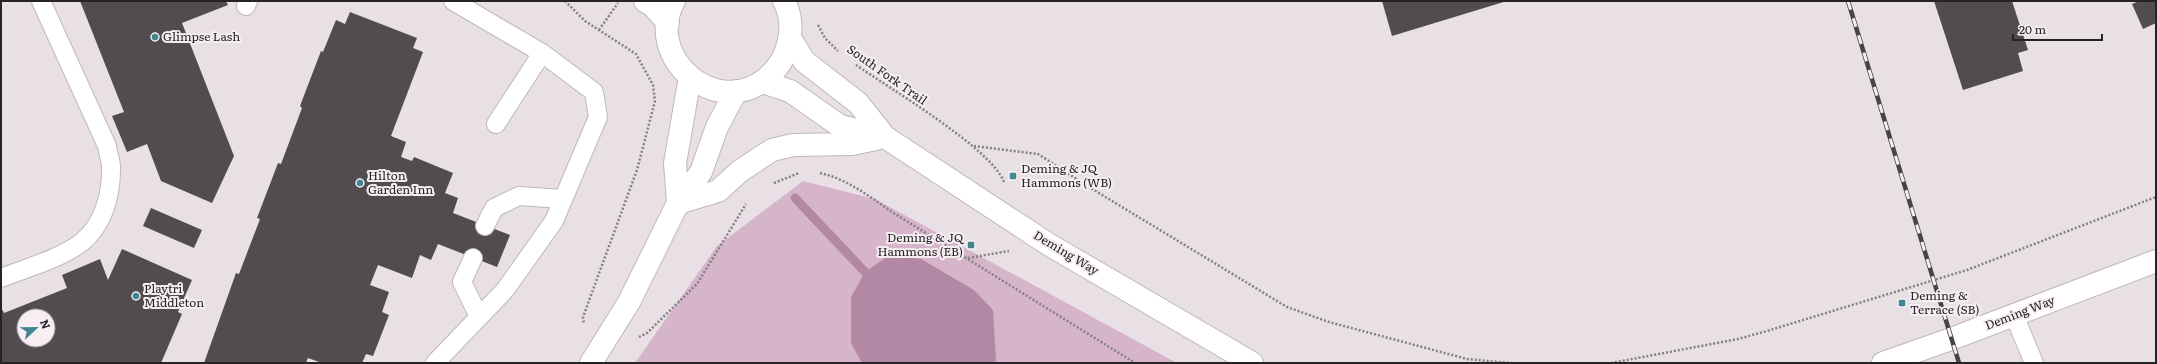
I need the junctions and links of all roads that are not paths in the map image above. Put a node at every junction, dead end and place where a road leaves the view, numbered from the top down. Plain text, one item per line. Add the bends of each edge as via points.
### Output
1 (41, 1) edge
2 (453, 1) edge
3 (645, 1) edge
4 (674, 1) edge
5 (784, 1) edge
6 (668, 23) junction
7 (790, 38) junction
8 (542, 53) junction
9 (690, 77) junction
10 (762, 82) junction
11 (736, 91) junction
12 (496, 124) dead end
13 (884, 137) junction
14 (563, 199) junction
15 (678, 203) junction
16 (485, 226) dead end
17 (473, 258) dead end
18 (2156, 261) edge
19 (1, 278) edge
20 (2014, 315) junction
21 (479, 317) junction
22 (435, 363) edge
23 (591, 363) edge
24 (1252, 363) edge
25 (1882, 363) edge
26 (2034, 363) edge

1 - 19 lane via 107,146 112,169 100,222 82,242
2 - 8 lane
3 - 6 street
4 - 6 street
5 - 7 street via 791,23
6 - 9 street via 672,53 679,66
7 - 10 street via 785,56 776,70
7 - 13 street, Deming Way via 804,61 858,103
8 - 12 lane
8 - 14 lane via 594,92 598,117
9 - 11 street via 709,88
9 - 15 street via 674,163
10 - 11 street
10 - 13 street, Deming Way via 790,91 840,126
11 - 15 street via 717,127 701,172
13 - 15 street via 852,144 793,145 772,150 740,171 718,191
13 - 24 street, Deming Way via 1048,244
14 - 16 lane via 520,196 494,208
14 - 21 lane via 554,221 510,284
15 - 23 street via 629,302
17 - 21 lane via 462,282
18 - 20 street, Deming Way
20 - 25 street, Deming Way
20 - 26 lane
21 - 22 lane

